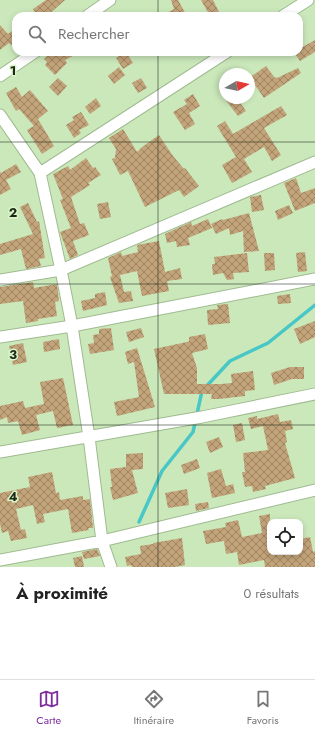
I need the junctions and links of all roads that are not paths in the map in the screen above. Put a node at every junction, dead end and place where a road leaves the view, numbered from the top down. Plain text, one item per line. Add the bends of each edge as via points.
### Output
1 (110, 0) edge
2 (308, 0) edge
3 (93, 12) edge
4 (289, 12) edge
5 (29, 56) edge
6 (221, 56) edge
7 (0, 76) edge
8 (0, 115) edge
9 (315, 162) edge
10 (40, 173) junction
11 (61, 270) junction
12 (315, 279) edge
13 (0, 280) edge
14 (72, 326) junction
15 (0, 337) edge
16 (315, 394) edge
17 (89, 437) junction
18 (0, 452) edge
19 (315, 490) edge
20 (102, 541) junction
21 (0, 560) edge
22 (111, 567) edge

1 - 3 street
2 - 4 street
5 - 7 street
6 - 10 street
8 - 10 street
9 - 11 street
10 - 11 street
11 - 13 street
11 - 14 street
12 - 14 street
14 - 15 street
14 - 17 street
16 - 17 street
17 - 18 street
17 - 20 street
19 - 20 street
20 - 21 street
20 - 22 street

